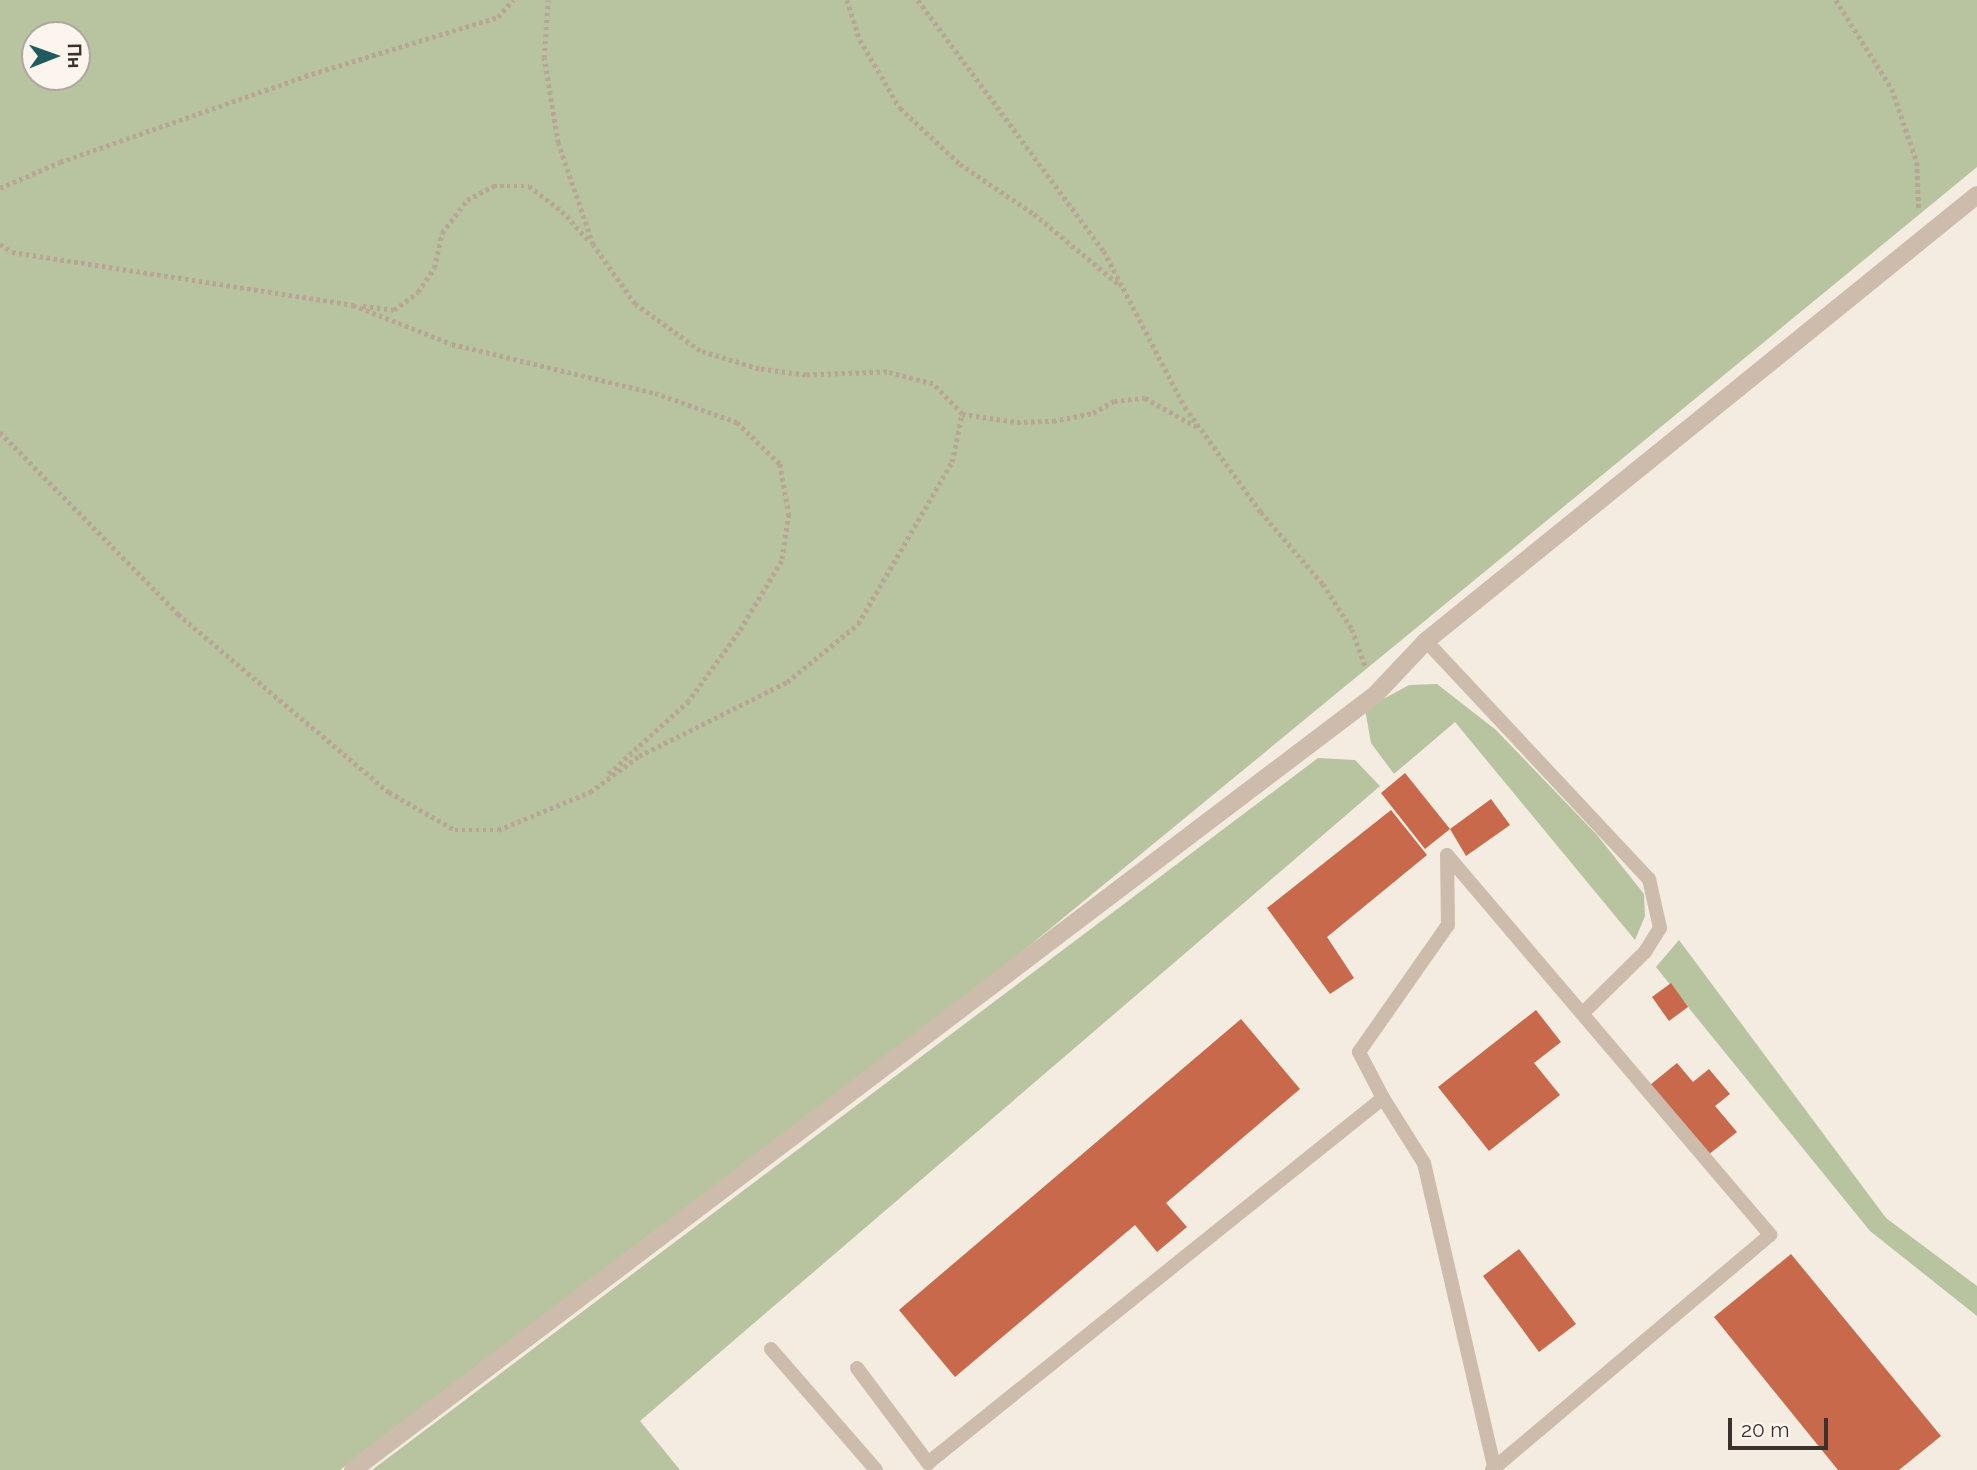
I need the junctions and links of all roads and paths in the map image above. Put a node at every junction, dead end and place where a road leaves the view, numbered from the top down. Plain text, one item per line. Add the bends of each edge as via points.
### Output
1 (513, 0) edge
2 (548, 0) edge
3 (846, 0) edge
4 (918, 0) edge
5 (1836, 0) edge
6 (0, 188) edge
7 (1977, 195) edge
8 (1921, 243) junction
9 (0, 244) edge
10 (593, 245) junction
11 (1125, 289) junction
12 (353, 305) junction
13 (962, 414) junction
14 (1201, 429) junction
15 (0, 432) edge
16 (1426, 641) junction
17 (1376, 694) junction
18 (590, 792) junction
19 (1583, 1013) junction
20 (1384, 1098) junction
21 (771, 1349) dead end
22 (857, 1368) dead end
23 (1493, 1469) edge
24 (353, 1470) edge
25 (876, 1470) edge

1 - 6 path via 498,17 305,76 60,162
2 - 10 path via 544,58 558,143
3 - 11 path via 860,40 900,108 960,164 1034,214
4 - 11 path via 1063,192
5 - 8 path via 1892,89 1917,162
7 - 8 street
8 - 16 street
9 - 12 path via 12,252
10 - 12 path via 562,211 529,186 493,186 467,200 442,233 434,268 418,292 394,310
10 - 13 path via 635,304 700,351 771,371 887,372 933,384
11 - 14 path
12 - 18 path via 452,344 655,393 737,422 780,464 789,514 782,561 689,701
13 - 14 path via 1017,422 1053,421 1093,412 1114,401 1145,398
13 - 18 path via 952,462 858,624 787,682 639,756
14 - 17 path via 1352,629
15 - 18 path via 178,614 389,792 455,830 498,830
16 - 17 street
16 - 19 lane via 1649,879 1660,928 1645,952
17 - 24 street
19 - 20 lane via 1447,855 1448,925 1359,1052
19 - 23 lane via 1770,1235
20 - 22 lane via 928,1463
20 - 23 lane via 1424,1163
21 - 25 lane

